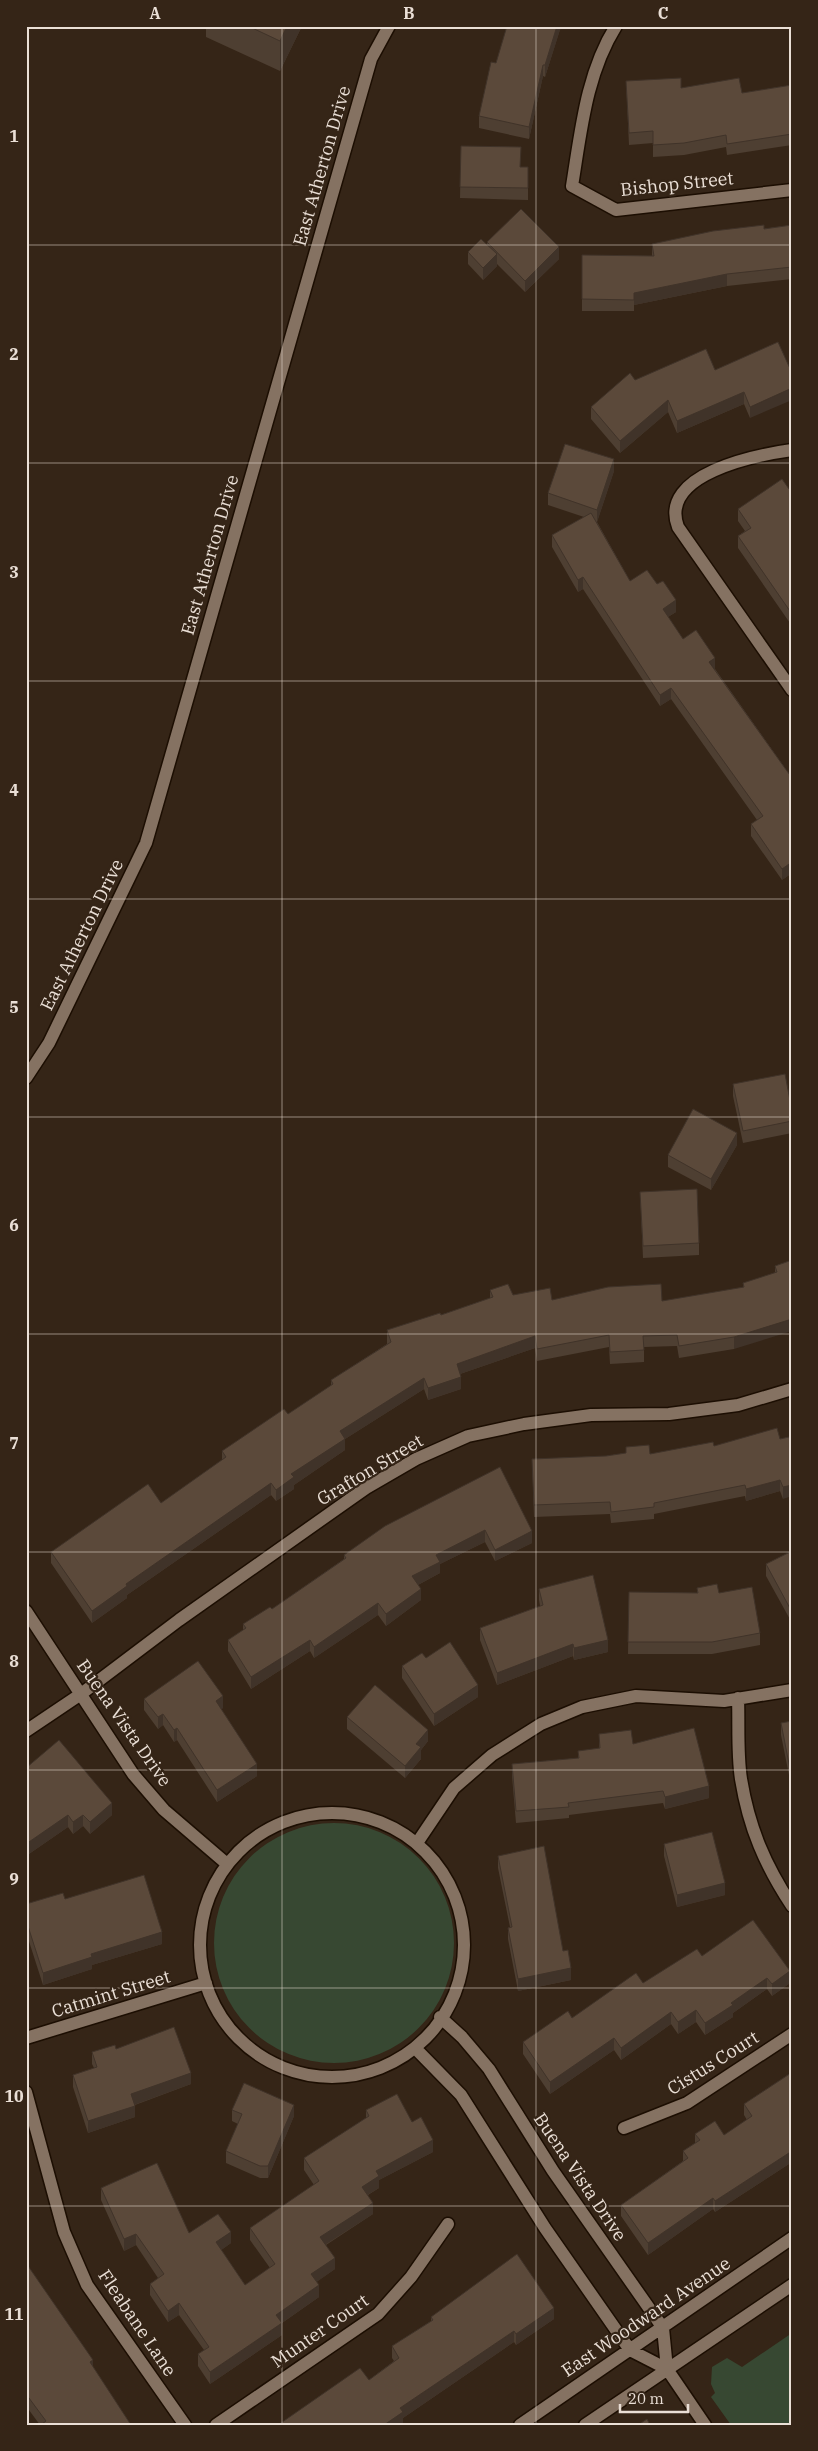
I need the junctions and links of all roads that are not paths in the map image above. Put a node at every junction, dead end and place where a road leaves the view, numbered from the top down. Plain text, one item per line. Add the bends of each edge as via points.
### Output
1 (389, 26) edge
2 (616, 26) edge
3 (792, 190) edge
4 (792, 450) edge
5 (792, 690) edge
6 (26, 1078) edge
7 (792, 1389) edge
8 (26, 1611) edge
9 (792, 1690) edge
10 (81, 1694) junction
11 (738, 1698) junction
12 (26, 1730) edge
13 (417, 1843) junction
14 (227, 1864) junction
15 (792, 1906) edge
16 (206, 1983) junction
17 (440, 2017) junction
18 (792, 2034) edge
19 (26, 2038) edge
20 (415, 2048) junction
21 (26, 2092) edge
22 (624, 2128) dead end
23 (448, 2224) dead end
24 (792, 2238) edge
25 (792, 2285) edge
26 (662, 2328) junction
27 (630, 2350) junction
28 (667, 2368) junction
29 (185, 2425) edge
30 (216, 2425) edge
31 (520, 2425) edge
32 (584, 2425) edge
33 (705, 2425) edge

1 - 6 street, East Atherton Drive via 369,68 146,843 49,1042
2 - 3 street, Bishop Street via 608,38 587,94 572,186 616,210
4 - 5 street via 761,454 715,470 694,482 678,499 674,517
7 - 10 street, Grafton Street via 738,1405 679,1413 591,1414 524,1424 468,1436 416,1458 366,1488 179,1620
8 - 10 street, Buena Vista Drive
9 - 11 street
10 - 12 street, Grafton Street
10 - 14 street, Buena Vista Drive via 133,1774 164,1810
11 - 13 street via 636,1696 582,1707 541,1724 492,1755 454,1788
11 - 15 street via 741,1778 752,1826 770,1872
13 - 14 street via 389,1825 363,1816 323,1812 297,1817 264,1832
13 - 17 street via 444,1873 453,1890 465,1940 464,1966 451,2004
14 - 16 street via 212,1888 201,1926 200,1960
16 - 19 street, Catmint Street
16 - 20 street via 229,2028 246,2046 269,2061 302,2074 339,2077 370,2072
17 - 20 street
17 - 26 street, Buena Vista Drive via 489,2068 548,2164
18 - 22 street, Cistus Court via 687,2103
20 - 27 street via 461,2095 545,2228
21 - 29 street, Fleabane Lane via 64,2232 87,2284
23 - 30 street, Munter Court via 411,2277 378,2314
24 - 26 street, East Woodward Avenue
25 - 28 street
26 - 27 street, East Woodward Avenue
26 - 28 street, Buena Vista Drive
27 - 28 street
27 - 31 street, East Woodward Avenue
28 - 32 street
28 - 33 street, Buena Vista Drive

